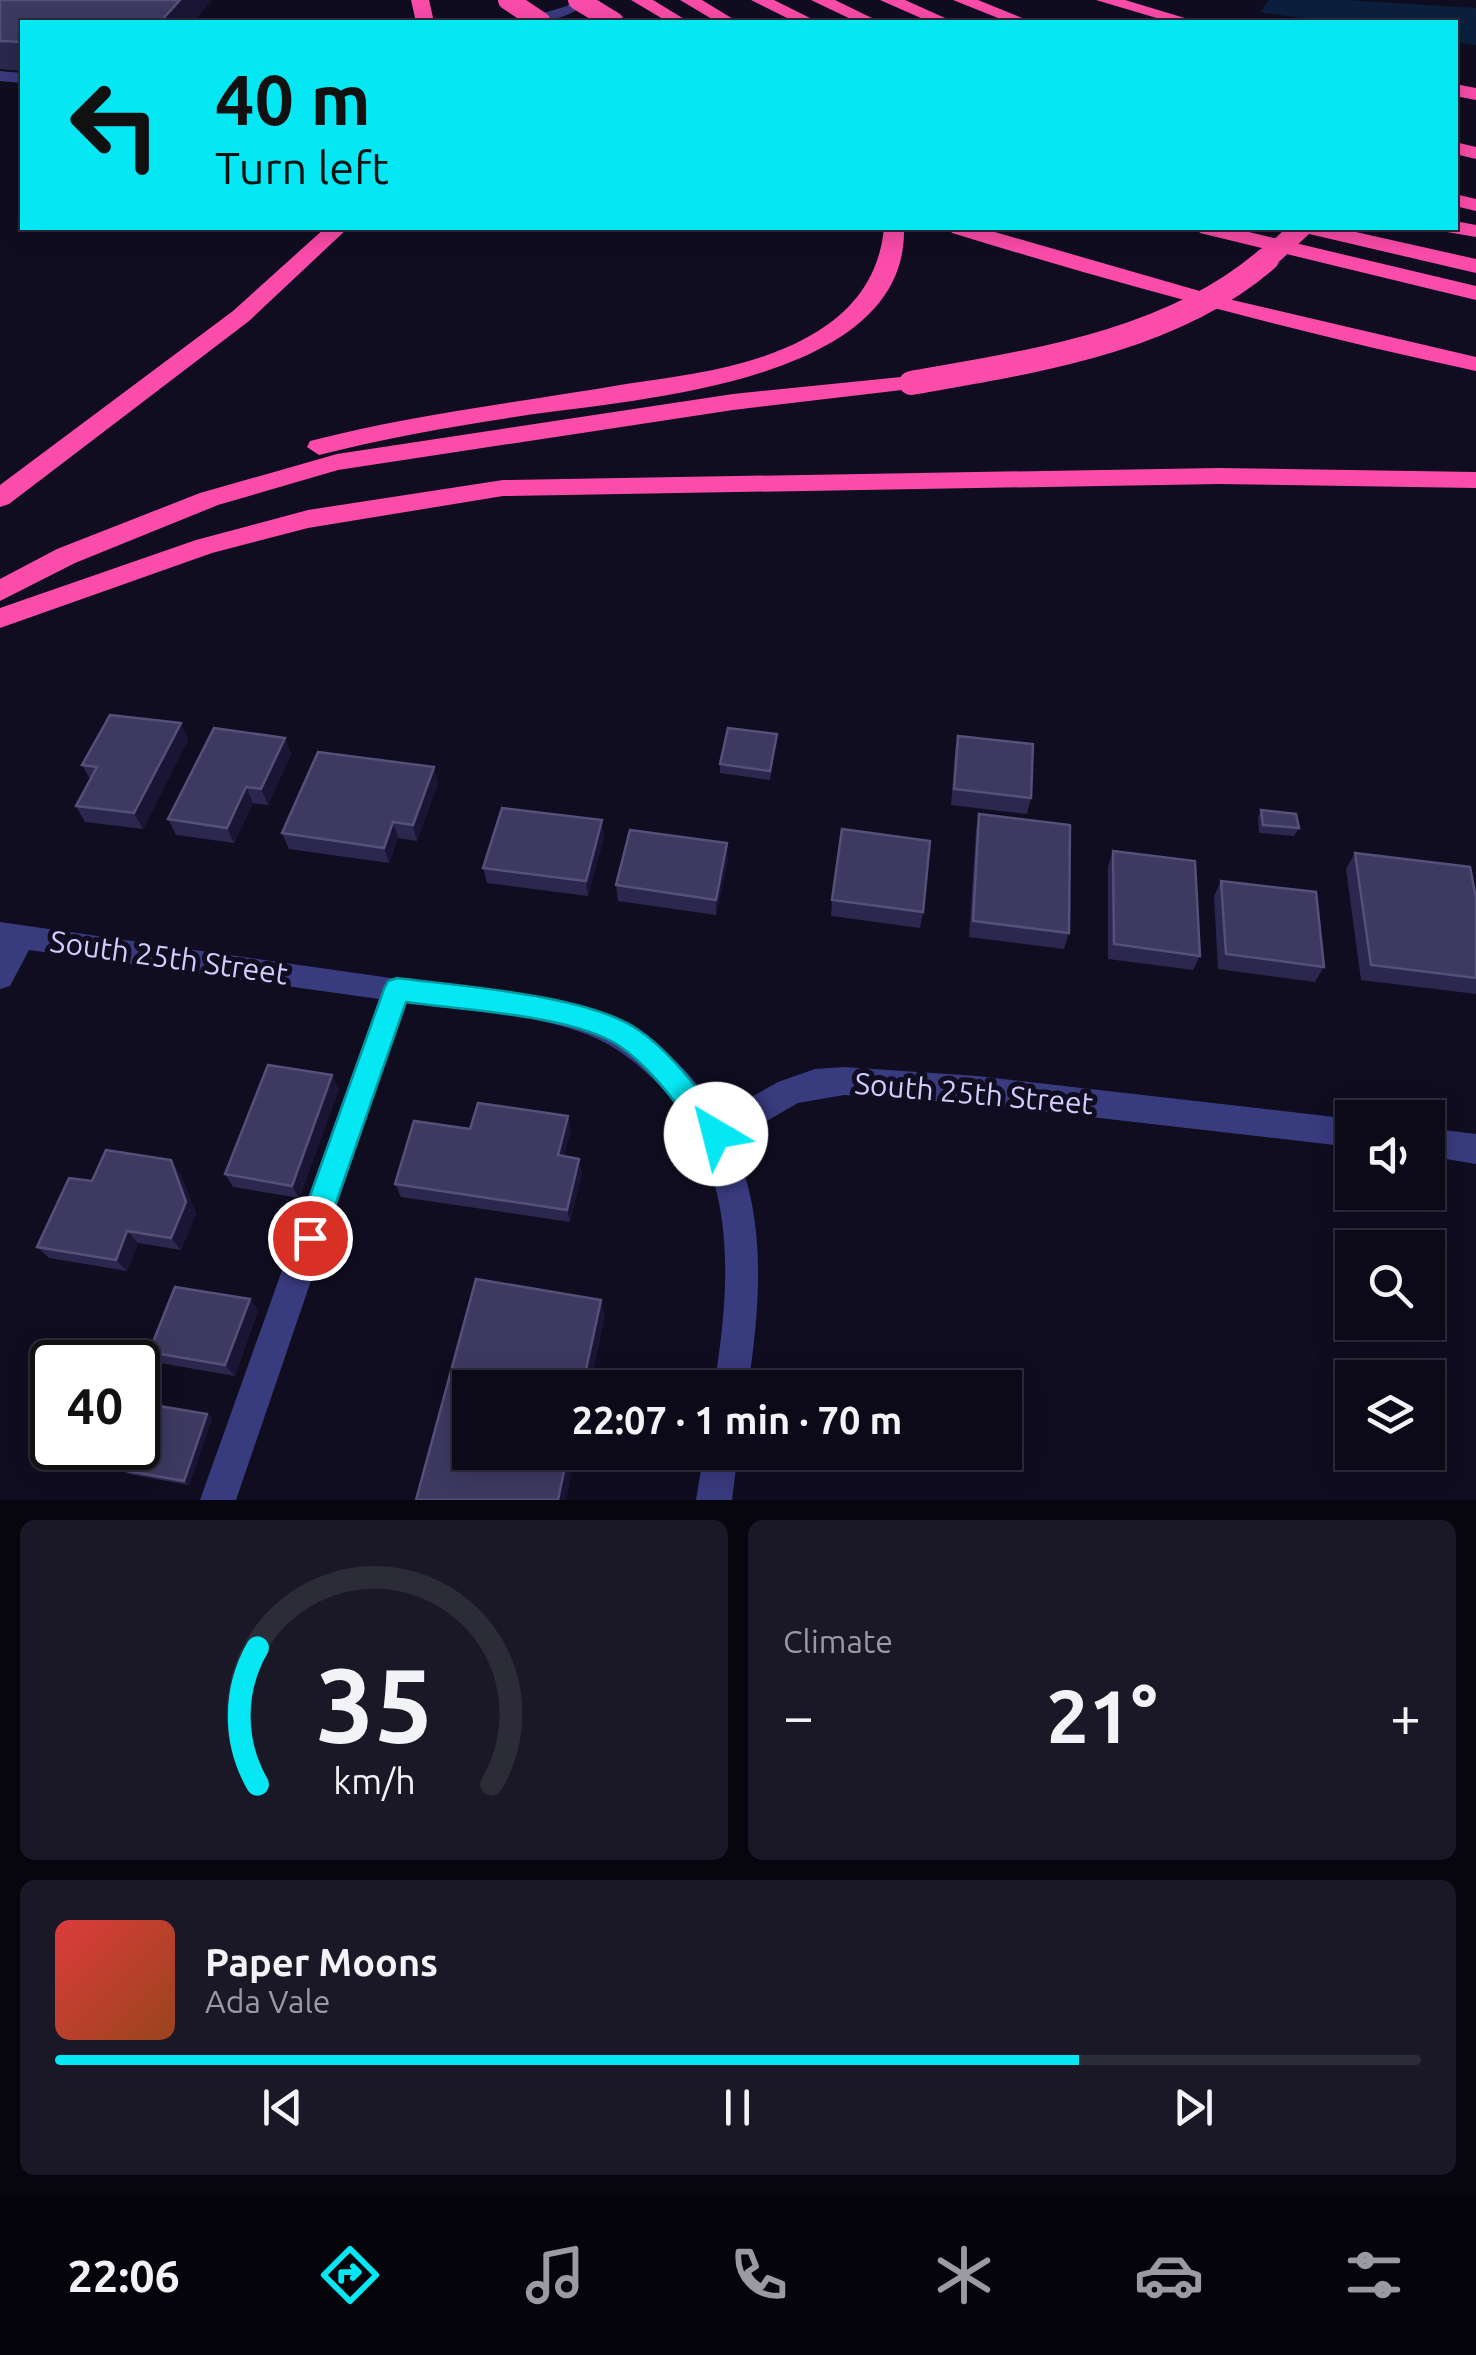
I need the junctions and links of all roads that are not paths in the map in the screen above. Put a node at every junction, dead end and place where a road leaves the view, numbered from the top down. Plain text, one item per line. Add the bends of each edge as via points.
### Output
1 (508, 0) edge
2 (580, 0) edge
3 (640, 0) edge
4 (689, 0) edge
5 (760, 0) edge
6 (820, 0) edge
7 (889, 0) edge
8 (962, 0) edge
9 (1105, 0) edge
10 (528, 20) edge
11 (538, 20) edge
12 (611, 20) edge
13 (676, 20) edge
14 (725, 20) edge
15 (805, 20) edge
16 (866, 20) edge
17 (940, 20) edge
18 (1017, 20) edge
19 (1181, 20) edge
20 (894, 230) edge
21 (967, 230) edge
22 (1216, 230) edge
23 (1298, 230) edge
24 (1322, 230) edge
25 (330, 236) edge
26 (1476, 266) edge
27 (1476, 293) edge
28 (1476, 364) edge
29 (1476, 480) edge
30 (0, 498) edge
31 (140, 526) junction
32 (0, 591) edge
33 (0, 618) edge
34 (11, 936) edge
35 (0, 977) edge
36 (397, 989) junction
37 (1335, 1131) edge
38 (716, 1134) junction
39 (1445, 1144) edge
40 (1476, 1149) edge
41 (733, 1370) edge
42 (718, 1470) edge
43 (218, 1500) edge
44 (714, 1500) edge

1 - 11 highway, bridge
2 - 10 street via 572,9
2 - 12 highway, bridge
3 - 13 highway
4 - 14 highway
5 - 15 highway
6 - 16 highway
7 - 17 highway
8 - 18 highway
9 - 19 highway
20 - 31 highway via 889,271 865,303 812,344 751,367 335,442 224,475
21 - 28 highway via 1366,342
22 - 27 highway
23 - 31 highway, bridge via 1259,268 1191,308 1110,340 1002,368 337,462 210,498
24 - 26 highway
25 - 30 highway via 241,316
29 - 33 highway via 1218,476 503,488 308,519 206,546
31 - 32 highway
34 - 35 street
34 - 36 street, South 25th Street
36 - 38 street, South 25th Street via 560,1012 626,1035
36 - 43 street
37 - 38 street, South 25th Street via 844,1081 789,1092
38 - 41 street via 732,1174 742,1233 744,1285
39 - 40 street
42 - 44 street

